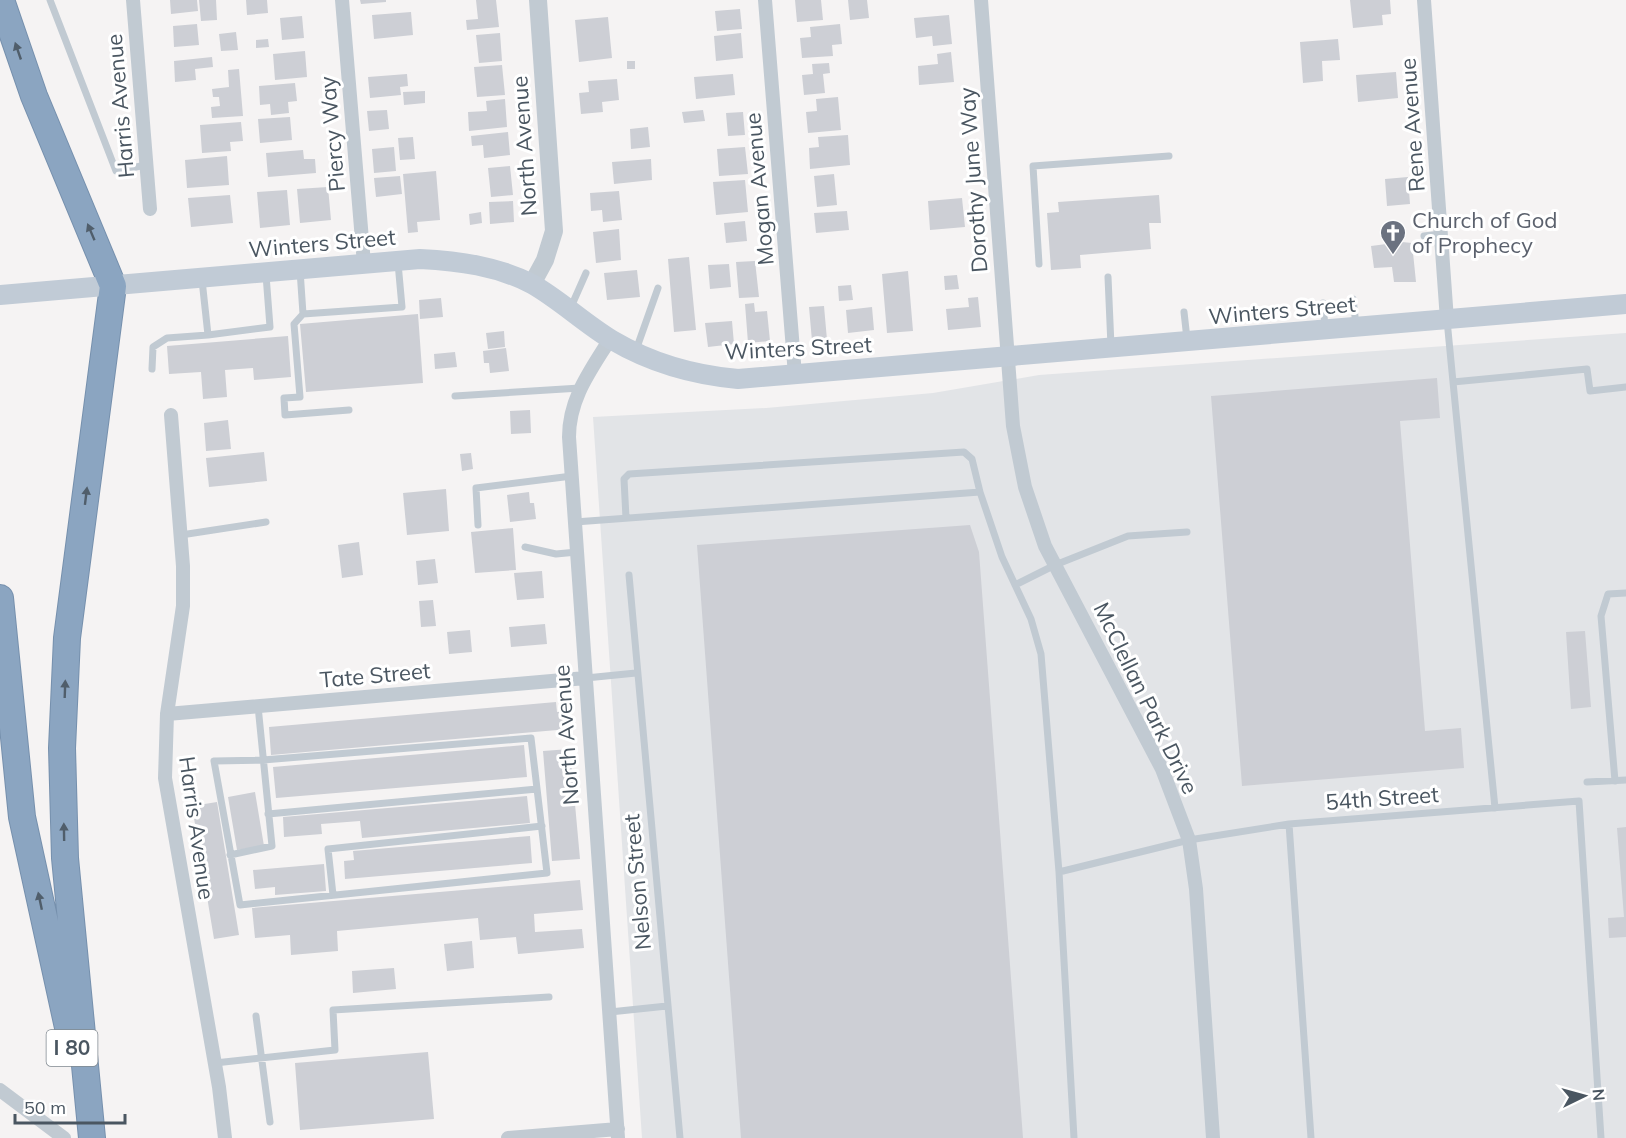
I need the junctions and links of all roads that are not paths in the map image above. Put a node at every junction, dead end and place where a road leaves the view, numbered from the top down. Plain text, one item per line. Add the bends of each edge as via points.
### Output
1 (1, 0) edge
2 (50, 0) edge
3 (133, 0) edge
4 (342, 0) edge
5 (538, 0) edge
6 (765, 0) edge
7 (981, 0) edge
8 (1424, 0) edge
9 (1169, 156) dead end
10 (146, 165) junction
11 (150, 209) dead end
12 (1441, 234) junction
13 (1424, 236) dead end
14 (398, 261) junction
15 (364, 264) junction
16 (1040, 264) dead end
17 (300, 269) junction
18 (265, 272) junction
19 (586, 273) dead end
20 (1108, 277) dead end
21 (202, 278) junction
22 (532, 284) junction
23 (113, 286) junction
24 (658, 288) dead end
25 (0, 295) edge
26 (1353, 299) dead end
27 (1323, 303) dead end
28 (1626, 304) edge
29 (570, 310) junction
30 (1184, 312) dead end
31 (303, 314) junction
32 (1447, 320) junction
33 (1356, 327) junction
34 (1326, 330) junction
35 (208, 335) junction
36 (610, 339) junction
37 (1187, 342) junction
38 (1111, 348) junction
39 (635, 352) junction
40 (1008, 357) junction
41 (152, 369) dead end
42 (795, 375) junction
43 (1453, 382) junction
44 (1626, 387) edge
45 (580, 388) junction
46 (455, 396) dead end
47 (349, 410) dead end
48 (171, 415) dead end
49 (572, 476) junction
50 (980, 492) junction
51 (626, 518) junction
52 (266, 522) dead end
53 (575, 522) junction
54 (478, 525) dead end
55 (1187, 532) dead end
56 (181, 535) junction
57 (525, 547) dead end
58 (577, 552) junction
59 (1055, 565) junction
60 (629, 575) dead end
61 (1015, 585) junction
62 (1626, 593) edge
63 (0, 598) edge
64 (636, 673) junction
65 (586, 678) junction
66 (258, 706) junction
67 (167, 714) junction
68 (263, 760) junction
69 (1626, 780) edge
70 (1615, 781) junction
71 (1587, 782) dead end
72 (537, 789) junction
73 (1495, 808) junction
74 (268, 814) junction
75 (1289, 824) junction
76 (542, 826) junction
77 (1189, 840) junction
78 (230, 855) junction
79 (1059, 872) junction
80 (333, 895) junction
81 (64, 956) junction
82 (549, 997) dead end
83 (667, 1006) junction
84 (610, 1012) junction
85 (256, 1016) dead end
86 (262, 1058) junction
87 (214, 1063) junction
88 (0, 1090) edge
89 (270, 1122) dead end
90 (618, 1133) edge
91 (64, 1138) edge
92 (92, 1138) edge
93 (225, 1138) edge
94 (508, 1138) edge
95 (680, 1138) edge
96 (1074, 1138) edge
97 (1213, 1138) edge
98 (1311, 1138) edge
99 (1601, 1138) edge

23 -> 1 highway via 34,96
2 - 10 lane via 116,171
3 - 10 street, Harris Avenue
4 - 15 street, Piercy Way
5 - 22 street, North Avenue via 554,231 545,261
6 - 42 street, Mogan Avenue
7 - 40 street, Dorothy June Way
8 - 12 street, Rene Avenue
9 - 16 lane via 1033,166
10 - 11 street, Harris Avenue
12 - 13 lane
12 - 32 street, Rene Avenue
14 - 15 main road, Winters Street
14 - 22 main road, Winters Street via 453,261
14 - 31 lane via 402,307
15 - 17 main road, Winters Street
17 - 18 main road, Winters Street
17 - 31 lane
18 - 21 main road, Winters Street
18 - 35 lane via 270,327
19 - 29 lane
20 - 38 lane
21 - 23 main road, Winters Street
21 - 35 lane
22 - 29 main road, Winters Street
23 - 25 main road, Winters Street
81 -> 23 highway via 62,748 67,638
24 - 39 lane
26 - 33 lane
27 - 34 lane
28 - 32 main road, Winters Street
29 - 36 main road, Winters Street
30 - 37 lane
31 - 47 lane via 294,324 300,397 284,398 285,415
32 - 33 main road, Winters Street
32 - 43 lane
33 - 34 main road, Winters Street
34 - 37 main road, Winters Street
35 - 41 lane via 167,338 153,348
36 - 39 main road, Winters Street
36 - 45 street, North Avenue
37 - 38 main road, Winters Street
38 - 40 main road, Winters Street
39 - 42 main road, Winters Street via 670,367 716,377
40 - 42 main road, Winters Street
40 - 59 street, McClellan Park Drive via 1013,426 1025,487
43 - 44 lane via 1587,369 1590,391
43 - 73 lane
45 - 46 lane
45 - 49 street, North Avenue via 569,428
48 - 56 street, Harris Avenue
49 - 53 street, North Avenue
49 - 54 lane via 476,488
50 - 51 lane
50 - 51 lane via 972,459 964,452 629,474 624,479
50 - 61 lane
51 - 53 lane
52 - 56 lane
53 - 58 street, North Avenue
55 - 59 lane via 1128,536
56 - 67 street, Harris Avenue via 183,606
57 - 58 lane via 556,554
58 - 65 street, North Avenue
59 - 61 lane
59 - 77 street, McClellan Park Drive via 1162,769
60 - 64 lane, Nelson Street
61 - 79 lane via 1041,654
62 - 70 lane via 1608,594 1600,616
81 -> 63 highway via 22,817
64 - 65 lane
64 - 83 lane, Nelson Street
65 - 66 street, Tate Street
65 - 84 street, North Avenue
66 - 67 street, Tate Street
66 - 68 lane
67 - 87 street, Harris Avenue via 164,740 168,803
68 - 72 lane via 531,738
68 - 74 lane
68 - 78 lane via 214,761
69 - 70 lane
70 - 71 lane
72 - 74 lane
72 - 76 lane
73 - 75 lane, 54th Street
73 - 99 lane, 54th Street via 1579,801
74 - 78 lane via 272,846
75 - 77 lane, 54th Street
75 - 98 lane
76 - 80 lane via 328,849
76 - 80 lane via 547,873
77 - 79 lane, 54th Street
77 - 97 street, McClellan Park Drive via 1196,889
78 - 80 lane via 240,905
79 - 96 lane
81 - 92 highway
82 - 86 lane via 333,1010 335,1050
83 - 84 lane
83 - 95 lane, Nelson Street
84 - 90 street, North Avenue
85 - 86 lane
86 - 87 lane
86 - 89 lane
87 - 93 street, Harris Avenue
88 - 91 street
90 - 94 street

